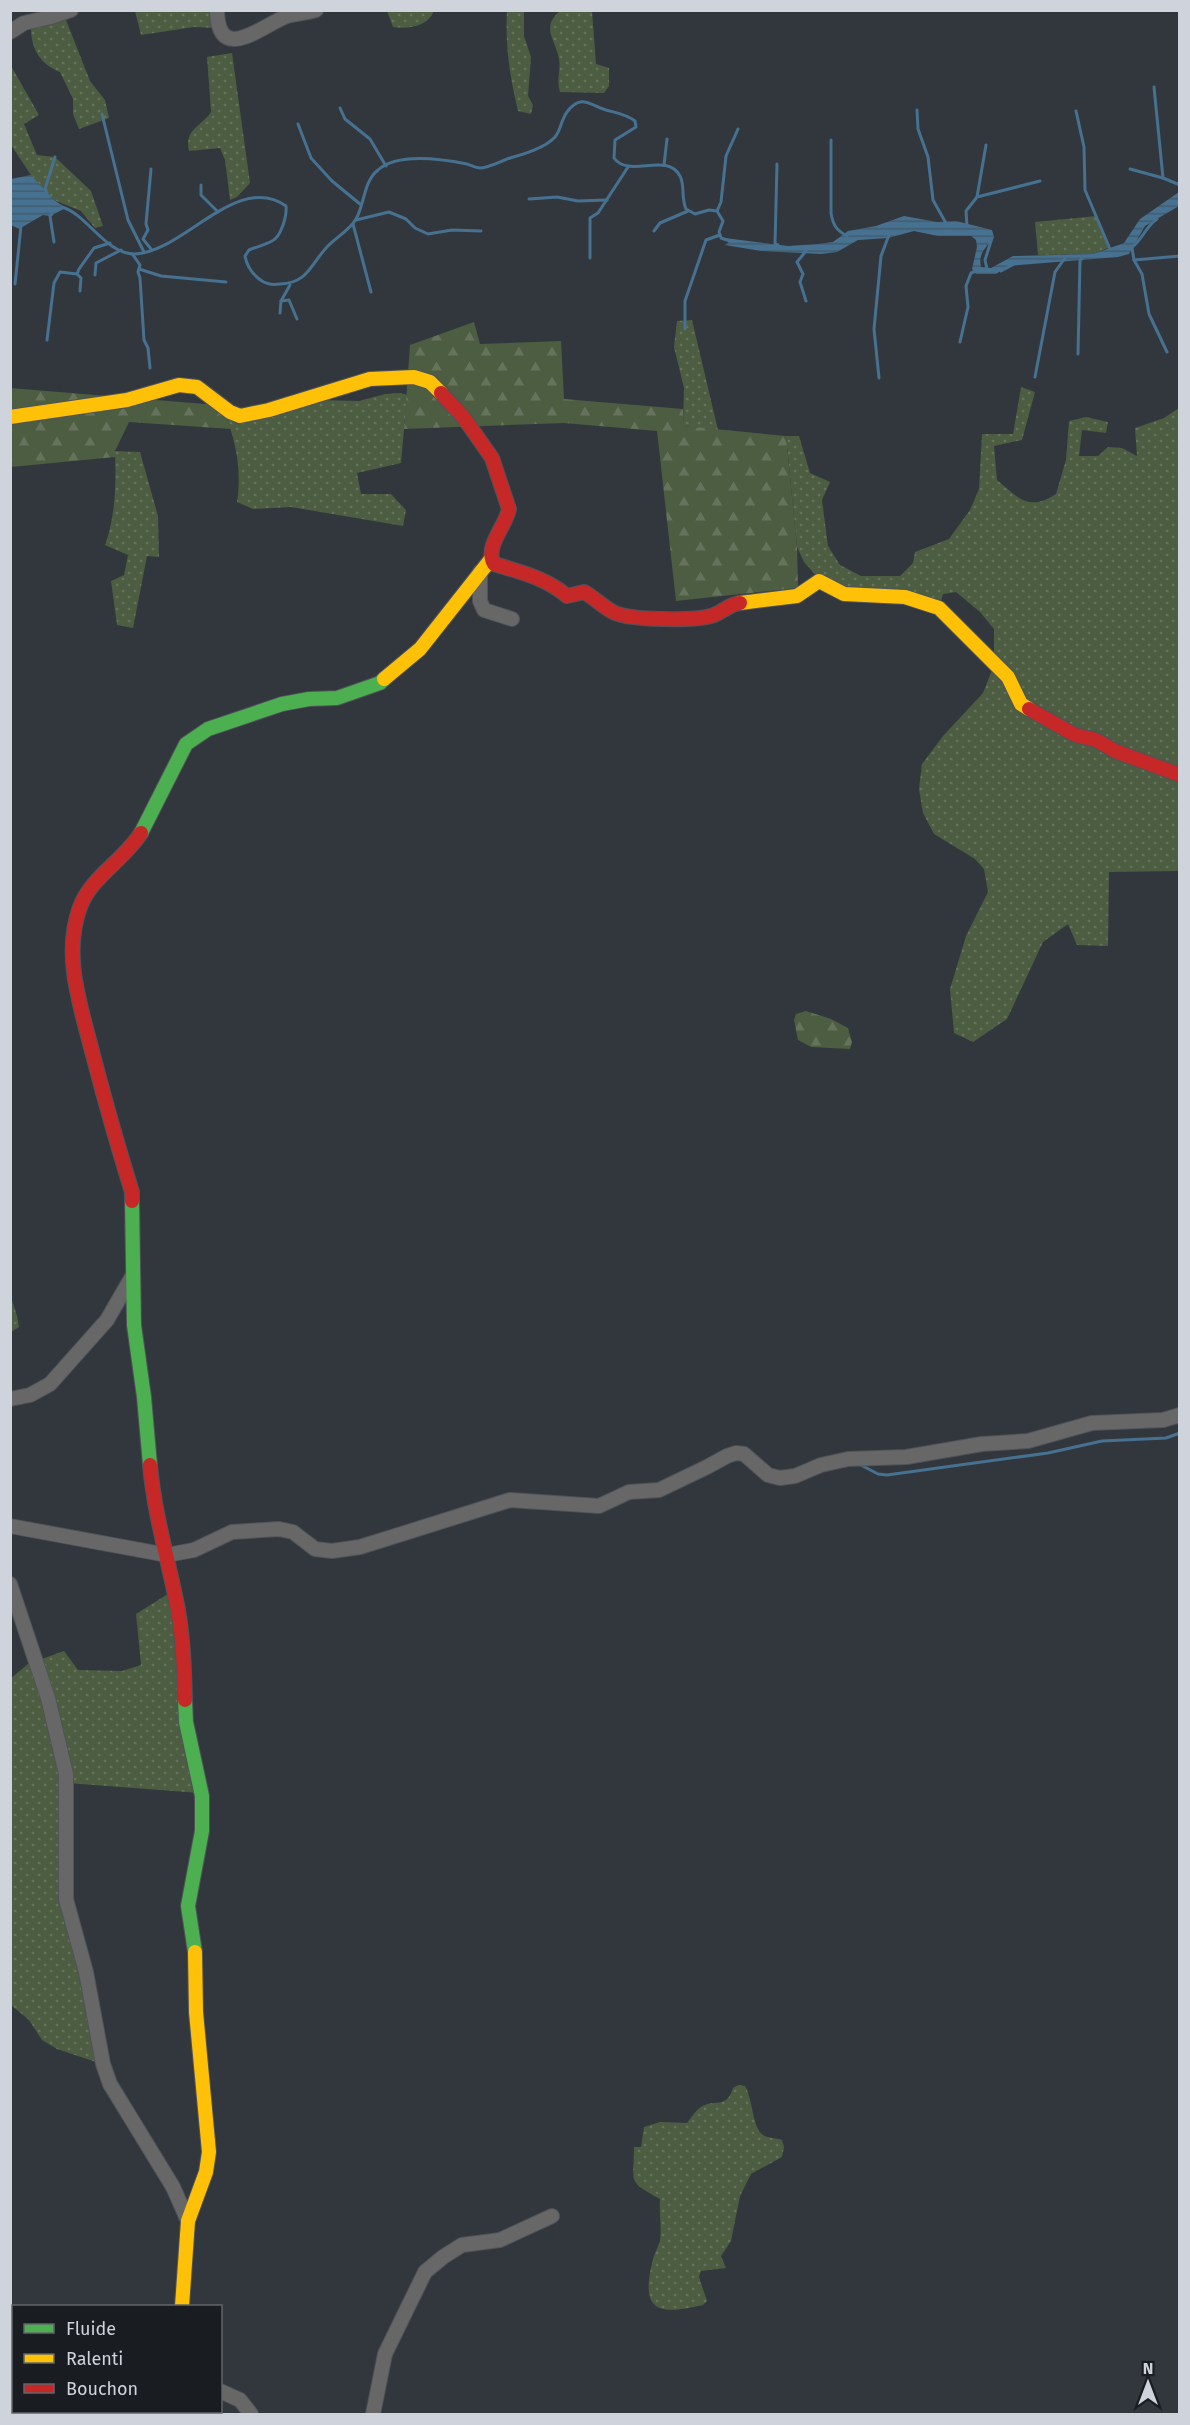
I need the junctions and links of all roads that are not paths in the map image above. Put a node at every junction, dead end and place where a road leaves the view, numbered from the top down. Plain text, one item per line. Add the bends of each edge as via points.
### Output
1 (71, 10) edge
2 (217, 10) edge
3 (316, 10) edge
4 (10, 32) edge
5 (10, 417) edge
6 (491, 560) junction
7 (480, 572) junction
8 (512, 620) dead end
9 (1179, 776) edge
10 (133, 1275) junction
11 (10, 1399) edge
12 (1179, 1415) edge
13 (10, 1526) edge
14 (167, 1555) junction
15 (10, 1584) edge
16 (552, 2216) dead end
17 (188, 2221) junction
18 (182, 2305) edge
19 (222, 2392) edge
20 (251, 2415) edge
21 (373, 2415) edge

1 - 4 street via 24,23
2 - 3 street via 222,32 238,40 289,15
5 - 6 street via 128,400 179,385 197,387 240,416 370,379 424,379 464,418 495,466 509,509 492,547
6 - 7 street
6 - 9 street via 554,585 567,597 584,592 613,612 646,619 712,616 732,604 797,596 819,581 848,595 897,595 927,601 939,608 1008,677 1021,704 1028,709 1075,735
7 - 8 street via 481,606
7 - 10 street via 420,649 380,683 337,698 282,704 207,729 186,744 143,830 89,889 80,907 73,939 74,981 132,1192
10 - 11 street via 107,1320 50,1384 30,1395
10 - 14 street via 134,1325 153,1499
12 - 14 street via 1163,1420 1092,1423 1028,1441 982,1444 906,1457 848,1459 788,1477 768,1474 744,1454 736,1453 658,1490 629,1492 599,1506 510,1500 360,1546 322,1551 293,1532 279,1529 232,1532 194,1550
13 - 14 street
14 - 17 street via 183,1658 186,1722 203,1807 200,1849 188,1906 209,2152
15 - 17 street via 48,1698 66,1774 66,1899 86,1972 103,2064 110,2084 173,2187
16 - 21 street via 500,2240 462,2245 425,2272 385,2354
17 - 18 street
19 - 20 street via 240,2400

